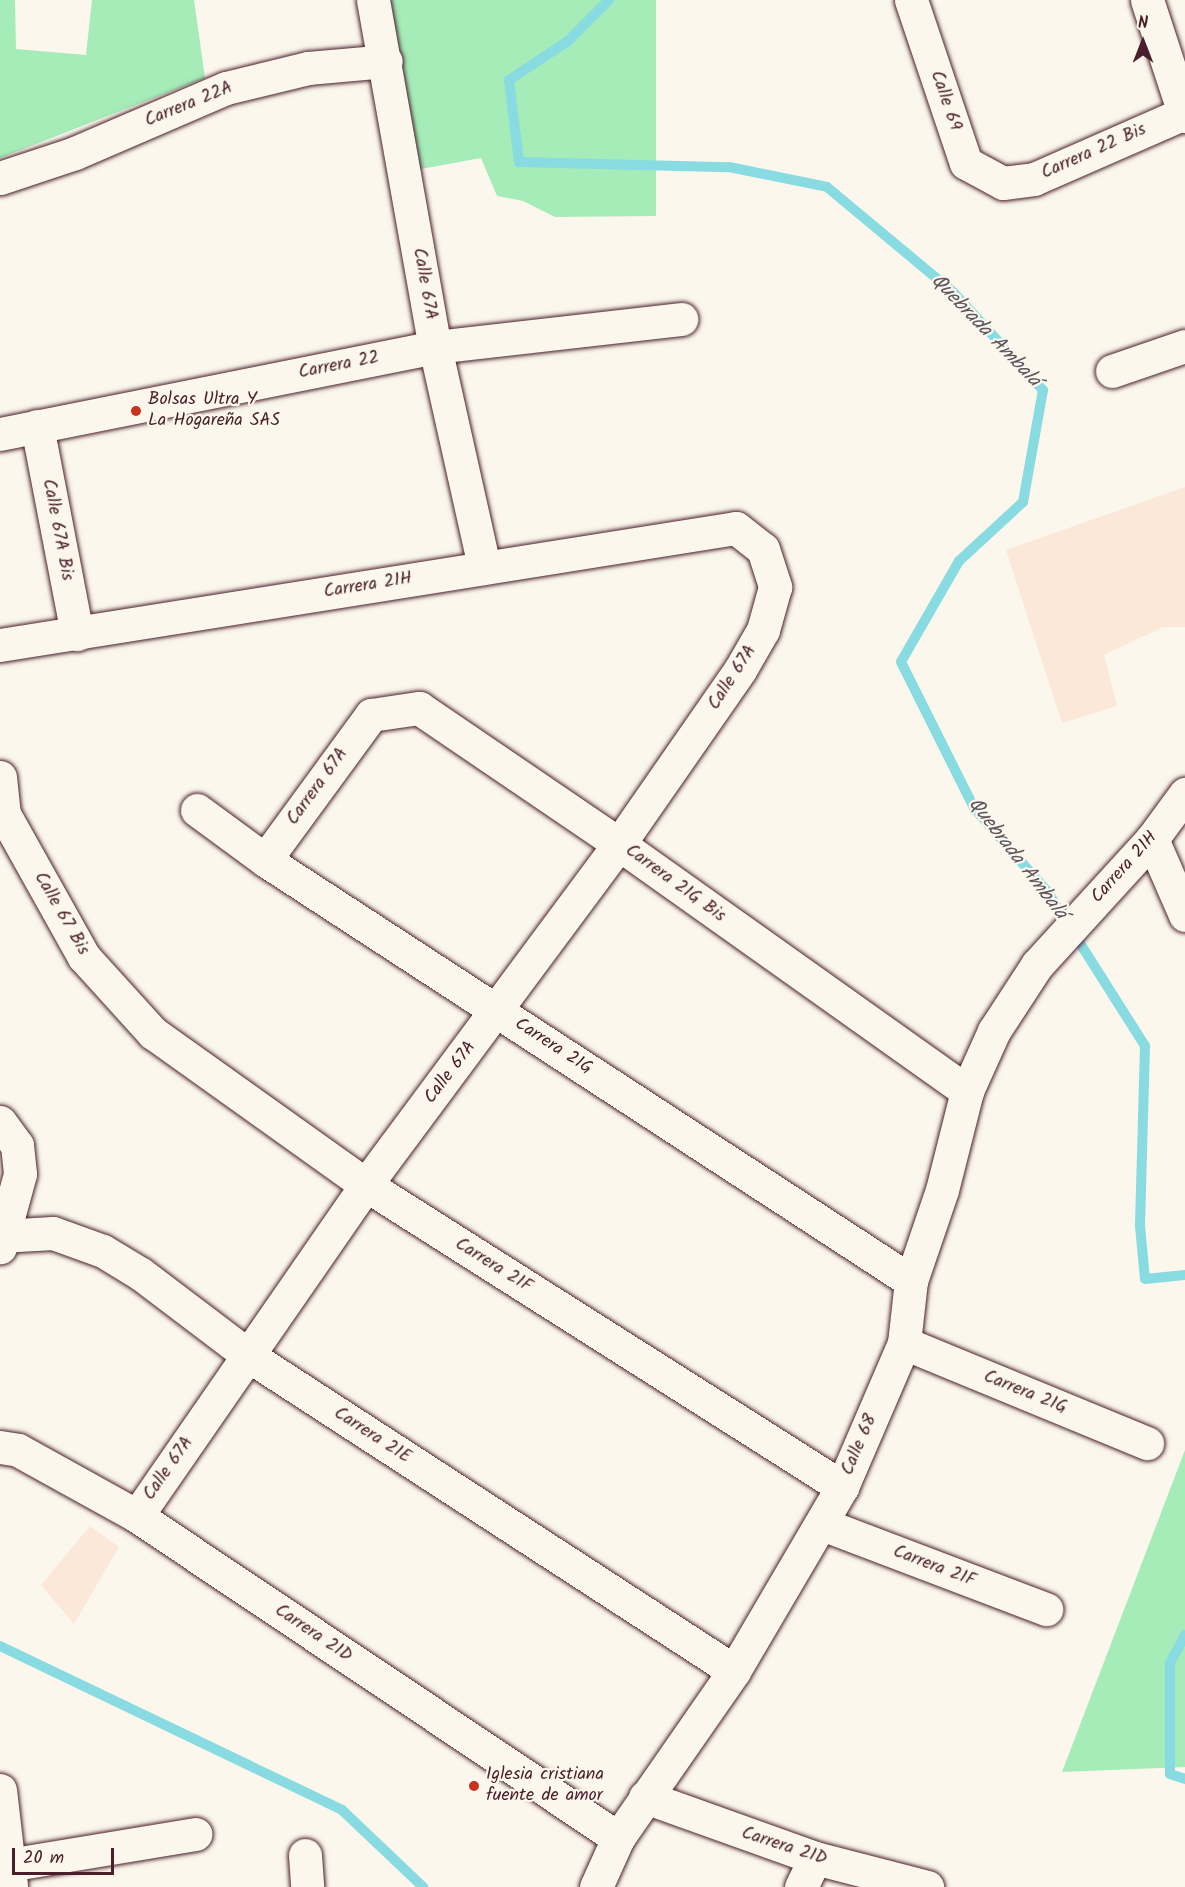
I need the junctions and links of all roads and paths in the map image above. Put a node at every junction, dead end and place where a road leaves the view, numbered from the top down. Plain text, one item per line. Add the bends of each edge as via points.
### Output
1 (373, 0) edge
2 (910, 0) edge
3 (1147, 0) edge
4 (386, 61) junction
5 (1184, 114) edge
6 (0, 178) edge
7 (1003, 183) joint
8 (681, 319) dead end
9 (1185, 346) edge
10 (435, 347) junction
11 (1112, 370) dead end
12 (37, 426) junction
13 (0, 434) edge
14 (484, 566) junction
15 (763, 630) joint
16 (76, 634) junction
17 (0, 645) edge
18 (371, 715) joint
19 (0, 777) edge
20 (1185, 794) edge
21 (197, 810) dead end
22 (1152, 839) junction
23 (619, 844) junction
24 (265, 860) junction
25 (1185, 915) edge
26 (1037, 965) joint
27 (497, 1011) junction
28 (153, 1033) joint
29 (967, 1091) junction
30 (0, 1122) edge
31 (366, 1185) junction
32 (1, 1239) edge
33 (911, 1281) junction
34 (904, 1343) junction
35 (249, 1356) junction
36 (1147, 1443) dead end
37 (0, 1447) edge
38 (842, 1487) junction
39 (137, 1516) junction
40 (822, 1524) junction
41 (1046, 1609) dead end
42 (734, 1671) junction
43 (0, 1790) edge
44 (645, 1797) junction
45 (195, 1833) dead end
46 (618, 1838) junction
47 (306, 1855) dead end
48 (815, 1858) junction
49 (10, 1876) edge
50 (307, 1887) edge
51 (596, 1887) edge
52 (801, 1887) edge
53 (927, 1887) edge

1 - 4 street, Calle 67A
2 - 7 street, Calle 69 via 966,163
3 - 5 street
4 - 6 street, Carrera 22A via 308,68 226,88 75,153
4 - 10 street, Calle 67A
5 - 7 street, Carrera 22 Bis via 1034,179
8 - 10 street, Carrera 22
9 - 11 street
10 - 12 street, Carrera 22
10 - 14 street, Calle 67A
12 - 13 street, Carrera 22
12 - 16 street, Calle 67A Bis
14 - 15 street, Carrera 21H via 735,528 763,549 775,587
14 - 16 street, Carrera 21H
15 - 23 street, Calle 67A via 740,670
16 - 17 street, Carrera 21H
18 - 23 street, Carrera 21G Bis via 419,708
18 - 24 street, Carrera 67A
19 - 28 street, Calle 67 Bis via 4,814 84,957
20 - 22 street, Carrera 21H
21 - 24 street, Carrera 21G
22 - 25 street
22 - 26 street, Carrera 21H
23 - 27 street, Calle 67A
23 - 29 street, Carrera 21G Bis
24 - 27 street, Carrera 21G
26 - 29 street, Calle 68 via 993,1031
27 - 31 street, Calle 67A
27 - 33 street, Carrera 21G
28 - 31 street, Carrera 21F
29 - 33 street, Calle 68 via 942,1190
30 - 32 street via 17,1145 20,1174
31 - 35 street, Calle 67A
31 - 38 street, Carrera 21F
32 - 35 street, Carrera 21E via 53,1233 103,1251 141,1274
33 - 34 street, Calle 68
34 - 36 street, Carrera 21G
34 - 38 street, Calle 68
35 - 39 street, Calle 67A
35 - 42 street, Carrera 21E
37 - 39 street, Carrera 21D via 18,1450
38 - 40 street, Calle 68
39 - 46 street, Carrera 21D
40 - 41 street, Carrera 21F
40 - 42 street, Calle 68
42 - 44 street, Calle 68
43 - 49 street
44 - 46 street, Calle 68
44 - 48 street, Carrera 21D
45 - 49 street
46 - 51 street, Calle 68
47 - 50 street
48 - 52 street
48 - 53 street, Carrera 21D

